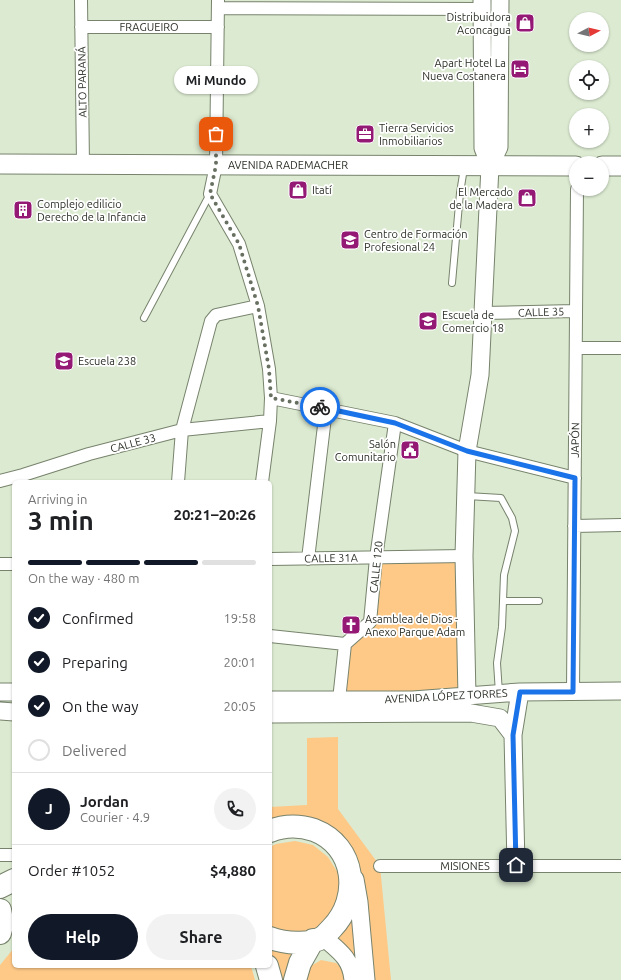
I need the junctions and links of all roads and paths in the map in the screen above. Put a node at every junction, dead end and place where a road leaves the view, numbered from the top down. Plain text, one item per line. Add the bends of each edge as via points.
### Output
1 (81, 0) edge
2 (500, 0) edge
3 (218, 4) edge
4 (482, 4) edge
5 (81, 27) junction
6 (218, 27) junction
7 (0, 164) edge
8 (83, 164) junction
9 (216, 165) junction
10 (464, 166) junction
11 (490, 166) junction
12 (569, 166) edge
13 (609, 166) edge
14 (621, 166) edge
15 (210, 194) junction
16 (577, 196) edge
17 (452, 283) dead end
18 (258, 306) junction
19 (575, 311) junction
20 (484, 313) junction
21 (144, 318) dead end
22 (576, 348) junction
23 (621, 348) edge
24 (271, 398) junction
25 (326, 408) junction
26 (270, 421) junction
27 (395, 423) junction
28 (182, 430) junction
29 (467, 451) junction
30 (575, 478) junction
31 (178, 480) edge
32 (262, 480) edge
33 (0, 481) edge
34 (466, 496) junction
35 (621, 525) edge
36 (574, 526) junction
37 (464, 556) junction
38 (376, 558) junction
39 (308, 559) junction
40 (272, 560) edge
41 (0, 564) edge
42 (12, 564) edge
43 (504, 601) junction
44 (539, 601) dead end
45 (272, 636) edge
46 (345, 644) junction
47 (621, 691) edge
48 (0, 692) edge
49 (12, 692) edge
50 (520, 692) junction
51 (573, 692) junction
52 (499, 694) junction
53 (467, 696) junction
54 (272, 700) edge
55 (339, 700) junction
56 (0, 711) edge
57 (12, 712) edge
58 (272, 714) edge
59 (513, 735) junction
60 (272, 830) edge
61 (0, 855) edge
62 (12, 855) edge
63 (348, 864) junction
64 (516, 865) junction
65 (380, 866) dead end
66 (621, 866) edge
67 (12, 881) edge
68 (0, 887) edge
69 (0, 910) edge
70 (12, 923) edge
71 (0, 933) edge
72 (0, 937) edge
73 (272, 939) edge
74 (318, 939) junction
75 (268, 968) edge
76 (271, 980) edge
77 (295, 980) edge
78 (353, 980) edge
79 (366, 980) edge

1 - 5 street, ALTO PARANÁ
2 - 11 main road via 499,147
3 - 4 street
3 - 6 street
4 - 11 main road via 483,148
5 - 6 street, FRAGUEIRO
5 - 8 street, ALTO PARANÁ
6 - 9 street
7 - 8 main road, AVENIDA RADEMACHER
8 - 9 main road, AVENIDA RADEMACHER
9 - 10 main road, AVENIDA RADEMACHER
9 - 15 street
10 - 11 main road, AVENIDA RADEMACHER
10 - 17 lane
11 - 12 main road, AVENIDA RADEMACHER
11 - 20 main road
13 - 14 main road
15 - 18 street via 239,244
15 - 21 lane
16 - 19 street, JAPÓN
18 - 24 street via 269,369
18 - 28 street via 216,315 211,321
19 - 20 street, CALLE 35
19 - 22 street, JAPÓN
20 - 29 main road via 480,375
22 - 23 street
22 - 30 street, JAPÓN
24 - 25 street
24 - 26 street
25 - 27 street
25 - 39 street
26 - 28 street, CALLE 33
26 - 32 street
27 - 29 street
27 - 38 street, CALLE 120
28 - 31 street
28 - 33 street, CALLE 33
29 - 30 street
29 - 34 main road
30 - 36 street, JAPÓN
34 - 37 main road
34 - 43 lane via 502,498 512,518 515,531 504,575
35 - 36 street
36 - 51 street, JAPÓN
37 - 38 street, CALLE 31A
37 - 53 main road
38 - 39 street, CALLE 31A
38 - 46 street, CALLE 120 via 370,622
39 - 40 street, CALLE 31A
41 - 42 street
43 - 44 lane
43 - 52 lane via 497,663
45 - 46 street
46 - 55 street
47 - 51 main road, AVENIDA LÓPEZ TORRES
48 - 49 main road
50 - 51 main road, AVENIDA LÓPEZ TORRES
50 - 52 main road, AVENIDA LÓPEZ TORRES
50 - 59 main road
52 - 53 main road, AVENIDA LÓPEZ TORRES
53 - 55 main road, AVENIDA LÓPEZ TORRES via 413,700
54 - 55 main road, AVENIDA LÓPEZ TORRES
56 - 57 main road
58 - 59 main road, AVENIDA LÓPEZ TORRES via 471,713 500,718
59 - 64 main road
60 - 63 highway via 293,826 320,833 332,841
61 - 62 street
63 - 74 highway via 351,888 347,907 337,923
63 - 79 main road via 357,886
64 - 65 street, MISIONES
64 - 66 street, MISIONES
67 - 68 highway
69 - 71 highway
70 - 72 highway
73 - 74 highway via 297,943
74 - 77 highway via 300,962
74 - 78 main road via 344,955
75 - 76 highway

